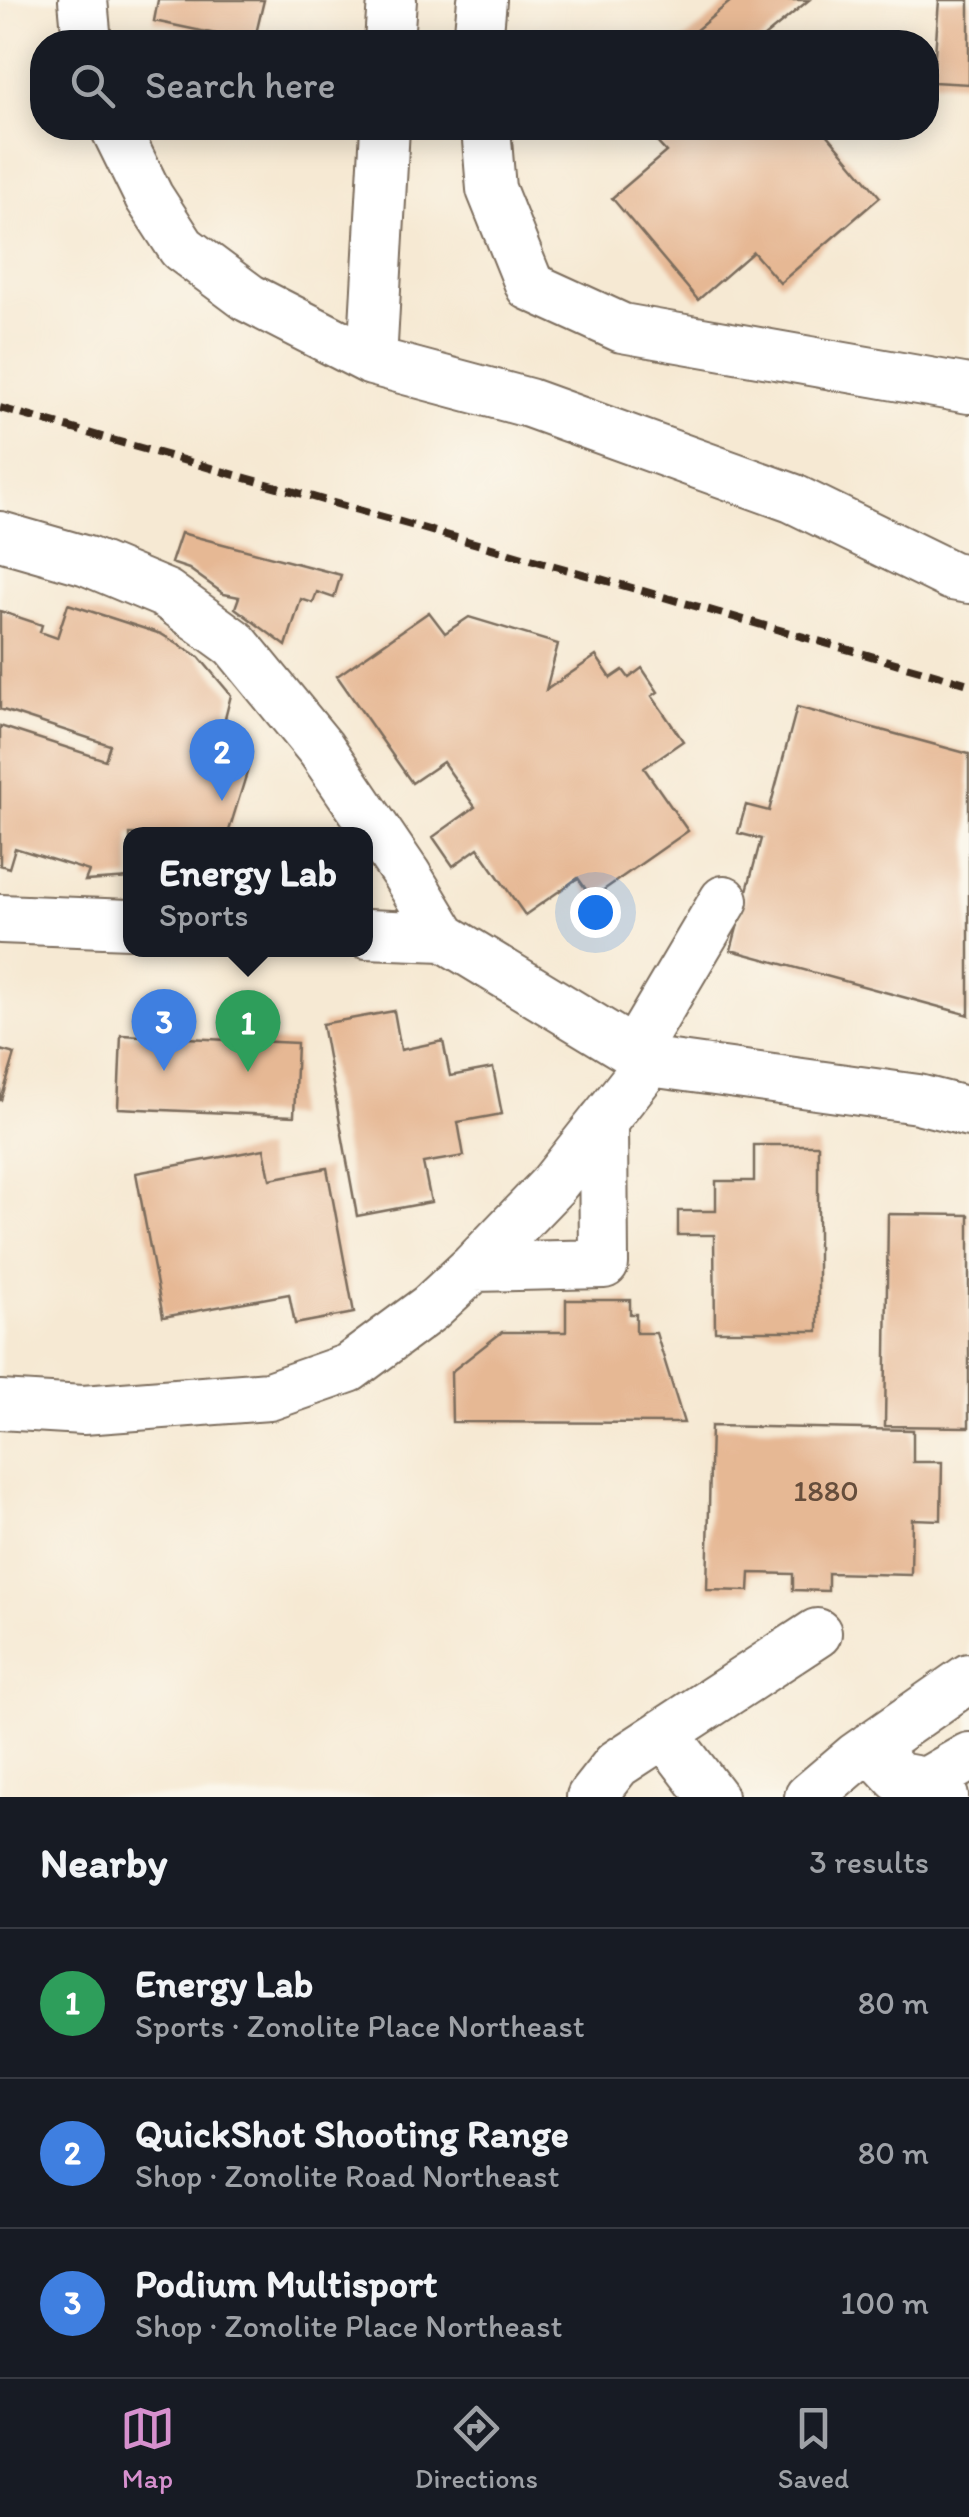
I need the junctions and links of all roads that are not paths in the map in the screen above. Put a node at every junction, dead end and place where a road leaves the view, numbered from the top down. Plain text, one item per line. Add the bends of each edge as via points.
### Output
1 (84, 0) edge
2 (392, 0) edge
3 (482, 0) edge
4 (86, 30) edge
5 (391, 30) edge
6 (479, 30) edge
7 (120, 140) edge
8 (384, 140) edge
9 (487, 140) edge
10 (372, 361) junction
11 (969, 388) edge
12 (0, 536) edge
13 (969, 579) edge
14 (724, 900) dead end
15 (0, 919) edge
16 (123, 924) edge
17 (373, 934) edge
18 (444, 937) junction
19 (642, 1057) junction
20 (969, 1112) edge
21 (603, 1121) junction
22 (474, 1267) junction
23 (0, 1405) edge
24 (817, 1633) dead end
25 (969, 1678) edge
26 (664, 1733) junction
27 (969, 1757) edge
28 (908, 1780) edge
29 (591, 1797) edge
30 (713, 1797) edge
31 (809, 1797) edge

1 - 4 street
2 - 5 street
3 - 6 street
7 - 10 street via 182,248 249,298
8 - 10 street
9 - 11 street via 491,189 530,286 622,328
10 - 13 street via 530,404 792,498
12 - 18 street via 87,561 166,594 235,644 321,748
14 - 19 street
15 - 16 street
17 - 18 street
18 - 19 street
19 - 20 street
19 - 21 street
21 - 22 street
21 - 22 street via 604,1264
22 - 23 street via 349,1368 269,1396 83,1410
24 - 26 street
25 - 28 street
26 - 29 street via 617,1764
26 - 30 street
27 - 28 street
28 - 31 street

